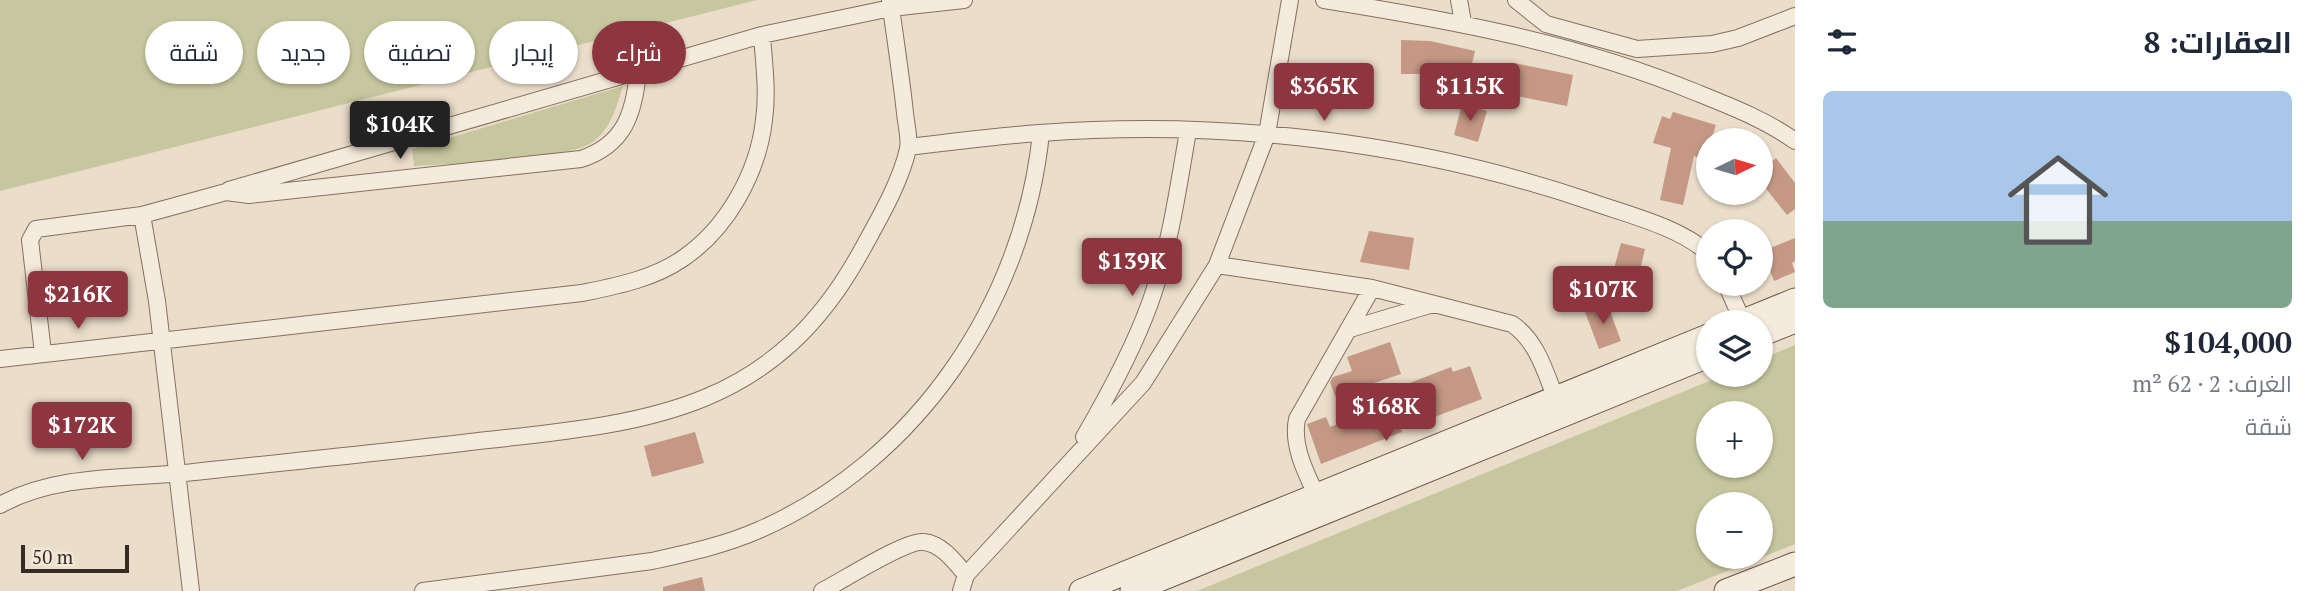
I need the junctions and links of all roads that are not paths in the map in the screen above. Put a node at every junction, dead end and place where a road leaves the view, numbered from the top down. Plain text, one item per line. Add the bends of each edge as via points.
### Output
1 (964, 0) edge
2 (1290, 0) edge
3 (1324, 0) edge
4 (1460, 0) edge
5 (1516, 0) edge
6 (891, 4) edge
7 (1795, 16) edge
8 (1463, 22) junction
9 (1546, 24) junction
10 (762, 35) junction
11 (1540, 43) junction
12 (1637, 49) junction
13 (686, 58) edge
14 (1633, 66) junction
15 (597, 84) edge
16 (637, 84) edge
17 (1188, 131) junction
18 (1041, 133) junction
19 (1267, 134) junction
20 (1795, 141) edge
21 (908, 147) junction
22 (226, 192) junction
23 (142, 215) junction
24 (1696, 246) edge
25 (1217, 265) junction
26 (1371, 288) junction
27 (1795, 300) edge
28 (1435, 303) junction
29 (1771, 310) edge
30 (1795, 321) edge
31 (1350, 329) junction
32 (1773, 330) edge
33 (162, 340) junction
34 (1696, 341) edge
35 (43, 353) junction
36 (0, 359) edge
37 (1696, 360) edge
38 (1559, 407) junction
39 (1069, 463) junction
40 (178, 474) junction
41 (1320, 504) junction
42 (0, 505) edge
43 (1795, 564) edge
44 (966, 575) junction
45 (191, 591) edge
46 (423, 591) edge
47 (822, 591) edge
48 (961, 591) edge
49 (1081, 591) edge
50 (1132, 591) edge
51 (1727, 591) edge

1 - 6 street
2 - 19 street
3 - 8 street
4 - 8 street
5 - 9 street
6 - 10 street
6 - 21 street
7 - 12 street via 1712,44
8 - 11 street
9 - 11 street
9 - 12 street
10 - 13 street
10 - 33 street via 766,91 758,153 727,214 710,236 682,259 623,284 582,293
11 - 14 street
12 - 14 street
14 - 20 street via 1751,114
15 - 22 street
16 - 22 street via 627,121 602,152 581,159 263,194
17 - 18 street
17 - 19 street
17 - 39 street via 1175,212 1151,302 1128,358
18 - 21 street
18 - 46 street via 1033,192 1019,242 969,346 926,406 855,471 785,517 688,553
19 - 24 street via 1404,153 1497,174 1627,214
19 - 25 street
21 - 40 street via 878,221 828,304 763,366 689,405 606,427
22 - 23 street
23 - 33 street
23 - 35 street via 44,226 32,233
25 - 26 street
25 - 39 street via 1143,383
26 - 28 street
26 - 31 street
27 - 29 street
28 - 31 street
28 - 38 street via 1495,317 1525,333
30 - 32 street
31 - 41 street via 1302,407 1293,434
33 - 35 street
33 - 40 street
34 - 38 street
35 - 36 street
37 - 38 street
38 - 41 street
39 - 44 street
40 - 42 street via 85,480 19,494
40 - 45 street
41 - 49 street
41 - 50 street
43 - 51 street
44 - 47 street via 936,545 922,541 904,546
44 - 48 street

